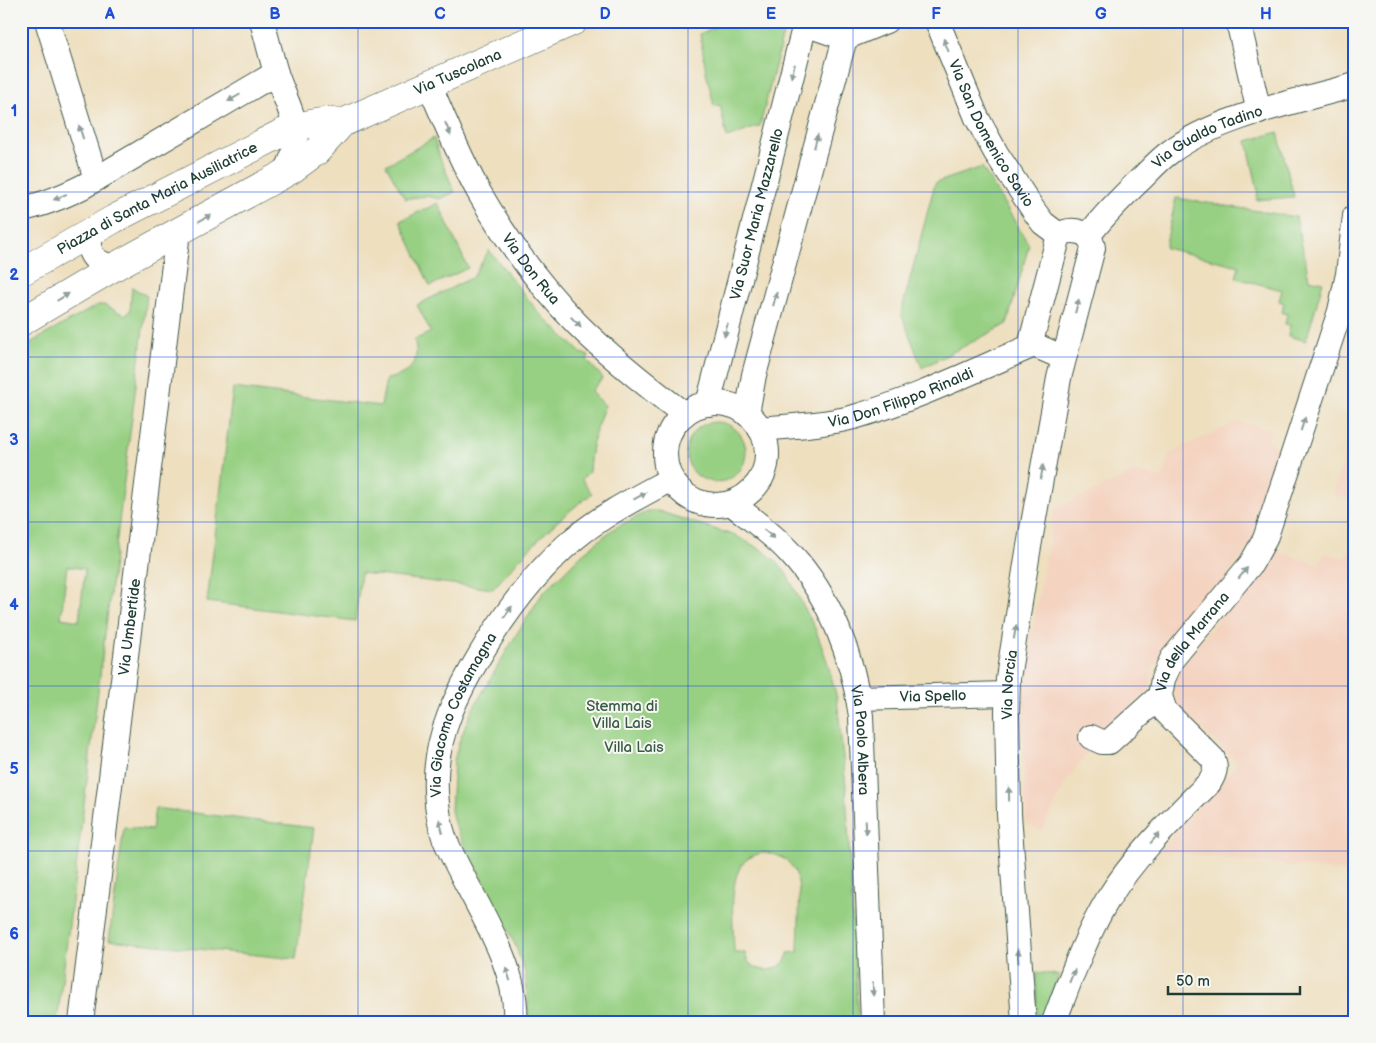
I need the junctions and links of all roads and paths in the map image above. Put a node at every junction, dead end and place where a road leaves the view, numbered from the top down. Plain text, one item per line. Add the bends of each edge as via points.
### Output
1 (47, 21) edge
2 (262, 21) edge
3 (574, 21) edge
4 (886, 21) edge
5 (937, 21) edge
6 (1238, 21) edge
7 (804, 22) edge
8 (845, 38) junction
9 (276, 73) junction
10 (429, 84) junction
11 (1355, 85) edge
12 (1259, 112) junction
13 (342, 123) junction
14 (296, 127) junction
15 (284, 174) junction
16 (96, 178) junction
17 (21, 209) edge
18 (1355, 216) edge
19 (94, 230) junction
20 (178, 232) junction
21 (1059, 235) junction
22 (1088, 236) junction
23 (114, 267) junction
24 (21, 272) edge
25 (21, 322) edge
26 (1034, 345) junction
27 (1064, 356) junction
28 (708, 404) junction
29 (684, 414) junction
30 (754, 421) junction
31 (671, 479) junction
32 (732, 503) junction
33 (1007, 694) junction
34 (1160, 696) junction
35 (858, 698) junction
36 (1090, 737) dead end
37 (81, 1022) edge
38 (515, 1022) edge
39 (873, 1022) edge
40 (1024, 1022) edge
41 (1054, 1022) edge

16 -> 1 street
2 - 9 street
3 - 10 main road, Via Tuscolana
4 - 8 street
21 -> 5 street, Via San Domenico Savio via 1039,218 992,146 965,92
6 - 12 street
7 - 8 street
7 -> 28 street, Via Suor Maria Mazzarello
30 -> 8 street via 754,375
9 - 14 street
9 -> 16 street
10 - 13 main road, Via Tuscolana
10 -> 29 street, Via Don Rua via 477,188 528,265 578,325 624,367
11 - 12 street, Via Gualdo Tadino
12 - 22 street, Via Gualdo Tadino via 1206,131 1170,152 1126,193
13 - 14 main road, Via Tuscolana via 319,122
13 - 15 main road, Via Tuscolana via 312,155
14 - 15 street via 295,151
14 - 19 main road, Piazza di Santa Maria Ausiliatrice
20 -> 15 main road
16 -> 17 street via 52,201
34 -> 18 street, Via della Marrana via 1172,658 1251,564 1265,539 1340,311
19 - 23 street via 89,243 90,253 97,261
19 - 24 main road, Piazza di Santa Maria Ausiliatrice
20 - 23 main road
20 - 37 street, Via Umbertide
21 - 22 street via 1069,231
21 - 26 street via 1032,334
27 -> 22 street, Via Norcia via 1092,248
25 -> 23 main road
26 - 27 street
26 - 30 street, Via Don Filippo Rinaldi via 934,388 853,417 809,425
33 -> 27 street, Via Norcia via 1028,552
28 - 29 street
28 - 30 street via 732,406
29 - 31 street via 672,428 666,443 666,464
30 - 32 street via 765,439 763,473 753,489
31 - 32 street via 681,492 696,502
38 -> 31 street, Via Giacomo Costamagna via 514,996 504,962 450,851 438,814 436,768 444,727 467,676 495,631 543,568 590,526
32 -> 35 street, Via Paolo Albera via 789,551 816,586 840,635
33 - 35 street, Via Spello
40 -> 33 street, Via Norcia via 1010,830
34 - 36 street via 1109,742
41 -> 34 street, Via della Marrana via 1090,931 1108,898 1152,841 1214,773 1213,759 1168,715
35 -> 39 street, Via Paolo Albera via 865,785

